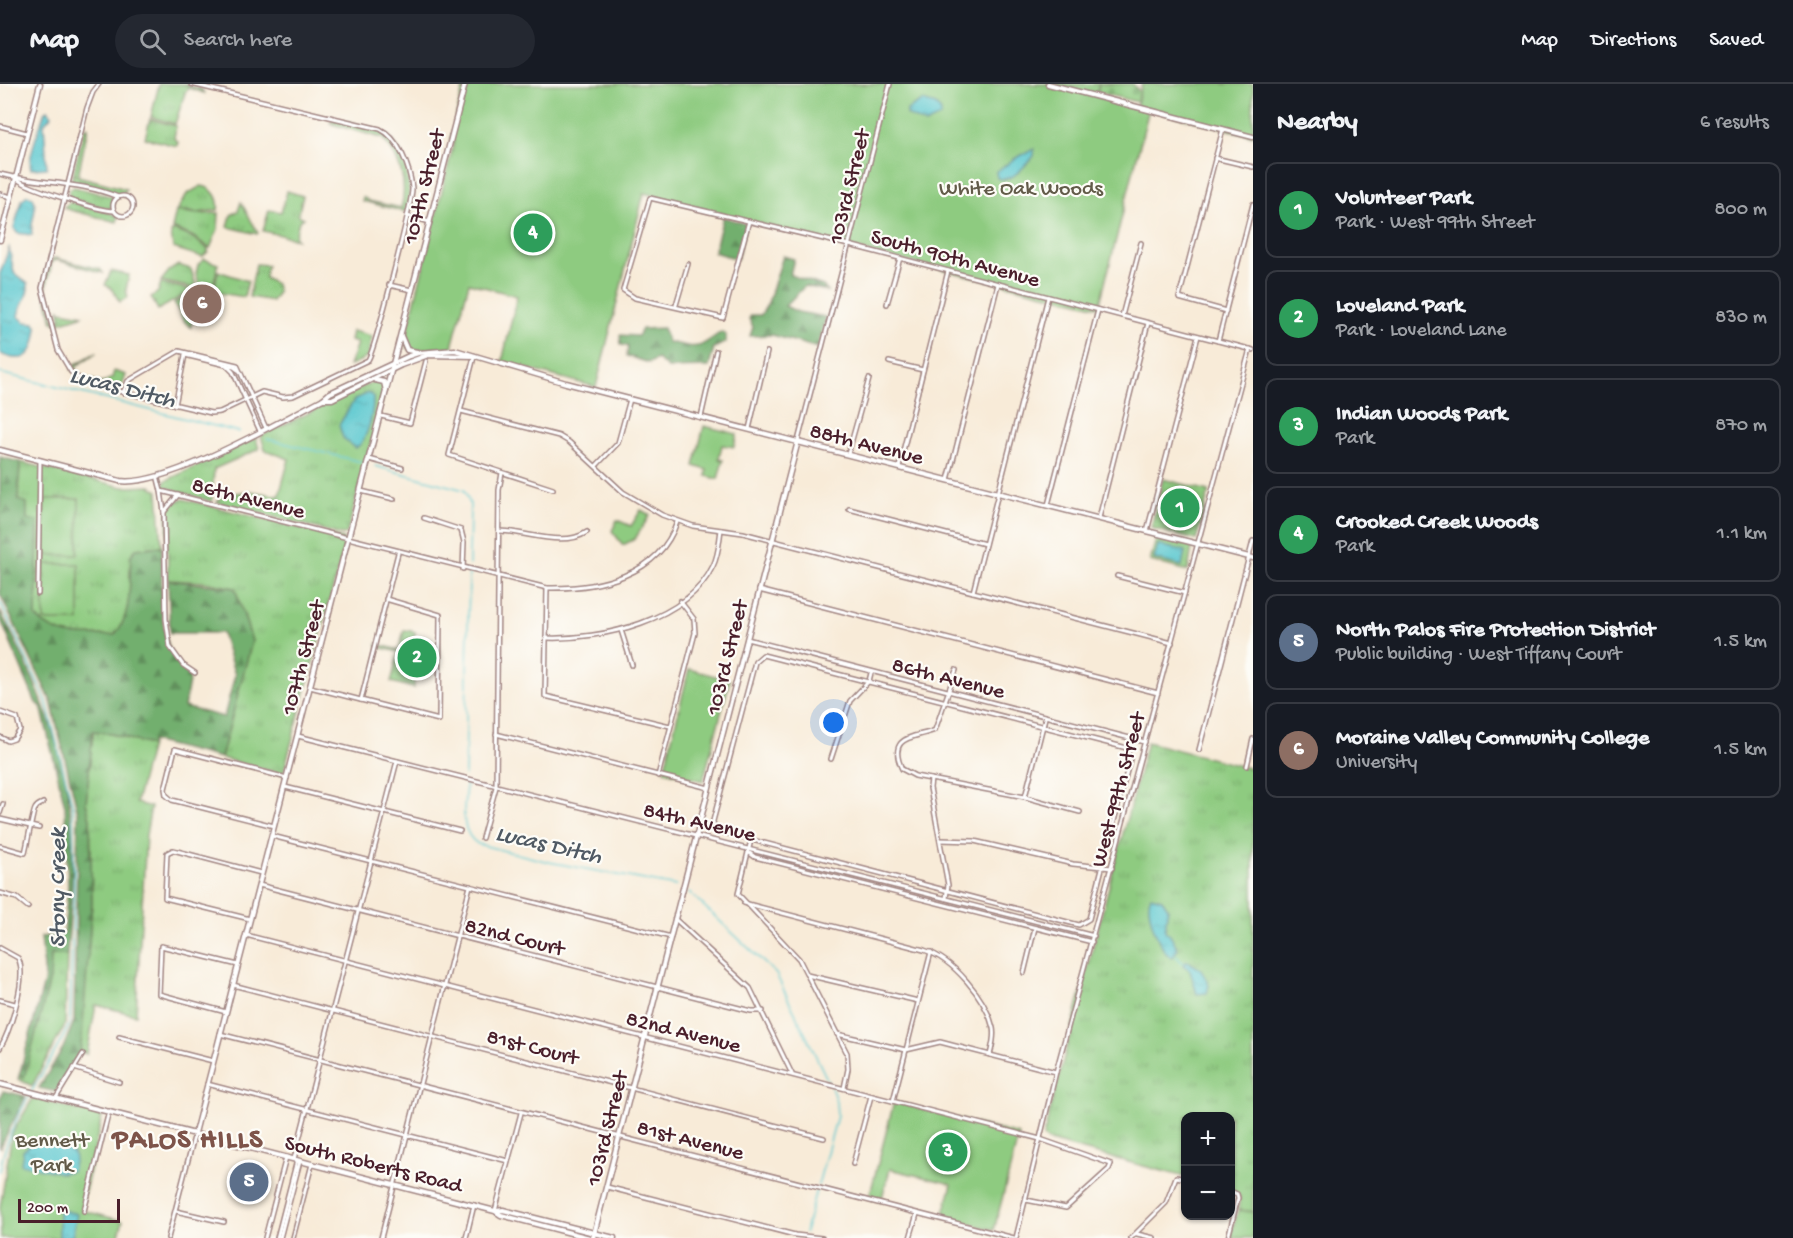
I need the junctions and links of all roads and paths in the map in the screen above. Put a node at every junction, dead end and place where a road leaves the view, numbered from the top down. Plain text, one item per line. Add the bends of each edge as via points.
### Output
1 (40, 84) edge
2 (99, 84) edge
3 (191, 84) edge
4 (465, 84) edge
5 (890, 84) edge
6 (1048, 84) edge
7 (0, 126) edge
8 (1223, 129) junction
9 (27, 133) junction
10 (1253, 137) edge
11 (1215, 158) junction
12 (1253, 167) edge
13 (0, 174) edge
14 (16, 178) junction
15 (68, 183) junction
16 (0, 194) edge
17 (11, 197) junction
18 (118, 197) junction
19 (64, 199) junction
20 (1253, 204) edge
21 (114, 211) junction
22 (407, 216) junction
23 (749, 221) junction
24 (430, 222) junction
25 (0, 239) edge
26 (1141, 243) dead end
27 (849, 245) junction
28 (900, 258) junction
29 (688, 264) dead end
30 (948, 271) junction
31 (998, 284) junction
32 (389, 285) junction
33 (412, 290) junction
34 (1048, 297) junction
35 (887, 304) dead end
36 (676, 305) junction
37 (1098, 310) junction
38 (1226, 311) junction
39 (1122, 316) junction
40 (1148, 323) junction
41 (401, 335) junction
42 (1198, 336) junction
43 (1218, 341) junction
44 (1251, 350) edge
45 (716, 351) dead end
46 (418, 352) junction
47 (767, 352) dead end
48 (183, 353) junction
49 (474, 356) junction
50 (426, 361) dead end
51 (890, 362) dead end
52 (394, 363) junction
53 (226, 366) junction
54 (393, 369) junction
55 (923, 370) junction
56 (240, 372) junction
57 (869, 379) dead end
58 (369, 380) junction
59 (123, 393) junction
60 (387, 395) junction
61 (252, 397) junction
62 (323, 399) junction
63 (630, 399) junction
64 (246, 400) junction
65 (175, 405) junction
66 (461, 411) junction
67 (381, 416) junction
68 (701, 417) junction
69 (266, 428) junction
70 (749, 429) junction
71 (260, 431) junction
72 (798, 441) junction
73 (0, 450) edge
74 (848, 454) junction
75 (369, 459) junction
76 (40, 460) junction
77 (596, 466) junction
78 (899, 467) junction
79 (402, 468) dead end
80 (502, 473) junction
81 (158, 478) junction
82 (948, 480) junction
83 (553, 489) dead end
84 (161, 491) junction
85 (361, 491) junction
86 (999, 493) junction
87 (178, 495) junction
88 (394, 499) dead end
89 (1048, 505) junction
90 (849, 509) dead end
91 (164, 512) junction
92 (424, 518) dead end
93 (1099, 518) junction
94 (677, 522) junction
95 (721, 530) junction
96 (499, 531) junction
97 (1147, 531) junction
98 (587, 532) dead end
99 (349, 539) junction
100 (772, 540) junction
101 (1253, 541) edge
102 (1198, 543) junction
103 (985, 544) junction
104 (398, 552) junction
105 (1251, 557) edge
106 (463, 569) junction
107 (1117, 576) dead end
108 (498, 577) junction
109 (547, 588) junction
110 (759, 590) junction
111 (973, 592) junction
112 (1185, 593) junction
113 (38, 594) dead end
114 (386, 599) junction
115 (680, 601) junction
116 (621, 630) junction
117 (546, 639) junction
118 (747, 639) junction
119 (1172, 643) junction
120 (774, 647) junction
121 (771, 656) junction
122 (632, 665) dead end
123 (956, 670) dead end
124 (195, 673) dead end
125 (871, 673) junction
126 (869, 681) junction
127 (310, 687) junction
128 (949, 691) junction
129 (1158, 693) junction
130 (361, 699) junction
131 (944, 701) junction
132 (0, 712) edge
133 (1045, 718) junction
134 (670, 726) junction
135 (1043, 727) junction
136 (496, 734) junction
137 (298, 736) junction
138 (0, 737) edge
139 (1145, 742) junction
140 (1253, 742) edge
141 (1199, 750) dead end
142 (831, 759) dead end
143 (397, 761) junction
144 (1246, 766) dead end
145 (658, 776) junction
146 (287, 778) junction
147 (931, 779) junction
148 (284, 787) junction
149 (496, 787) junction
150 (709, 788) junction
151 (1025, 797) junction
152 (43, 803) dead end
153 (3, 804) dead end
154 (384, 811) junction
155 (1080, 812) dead end
156 (0, 813) edge
157 (0, 819) edge
158 (32, 826) junction
159 (274, 826) junction
160 (39, 828) dead end
161 (460, 831) dead end
162 (272, 836) junction
163 (696, 837) junction
164 (482, 838) dead end
165 (751, 840) junction
166 (940, 840) junction
167 (0, 846) edge
168 (748, 850) junction
169 (371, 861) junction
170 (1103, 866) junction
171 (1112, 868) junction
172 (262, 873) junction
173 (259, 885) junction
174 (470, 886) junction
175 (948, 891) junction
176 (0, 893) edge
177 (946, 898) junction
178 (744, 903) junction
179 (945, 904) junction
180 (28, 907) dead end
181 (358, 912) junction
182 (250, 919) junction
183 (675, 919) junction
184 (1064, 921) junction
185 (1036, 928) junction
186 (1062, 928) junction
187 (246, 935) junction
188 (1094, 936) junction
189 (457, 937) junction
190 (670, 937) junction
191 (1092, 942) junction
192 (0, 948) edge
193 (930, 952) junction
194 (345, 960) junction
195 (238, 966) junction
196 (1024, 973) dead end
197 (807, 975) junction
198 (233, 985) junction
199 (445, 986) junction
200 (658, 987) junction
201 (0, 1000) edge
202 (918, 1000) junction
203 (15, 1004) junction
204 (333, 1011) junction
205 (763, 1011) junction
206 (226, 1012) junction
207 (220, 1034) junction
208 (837, 1034) junction
209 (433, 1036) junction
210 (119, 1037) dead end
211 (645, 1038) junction
212 (0, 1048) edge
213 (906, 1050) junction
214 (83, 1054) dead end
215 (990, 1055) junction
216 (321, 1060) junction
217 (213, 1061) junction
218 (74, 1068) junction
219 (1056, 1072) junction
220 (792, 1074) junction
221 (119, 1082) dead end
222 (0, 1084) edge
223 (207, 1084) junction
224 (420, 1086) junction
225 (632, 1087) junction
226 (843, 1088) junction
227 (871, 1095) junction
228 (56, 1098) junction
229 (893, 1101) junction
230 (307, 1110) junction
231 (109, 1111) junction
232 (521, 1113) junction
233 (195, 1133) junction
234 (407, 1135) junction
235 (619, 1137) junction
236 (824, 1138) dead end
237 (1040, 1139) junction
238 (286, 1157) junction
239 (297, 1160) junction
240 (508, 1161) junction
241 (312, 1164) junction
242 (854, 1164) dead end
243 (1181, 1178) edge
244 (394, 1185) junction
245 (607, 1187) junction
246 (1026, 1200) junction
247 (474, 1205) junction
248 (175, 1210) junction
249 (84, 1211) dead end
250 (495, 1211) junction
251 (917, 1213) junction
252 (1232, 1220) edge
253 (224, 1222) dead end
254 (1137, 1234) junction
255 (593, 1236) edge
256 (168, 1238) edge
257 (265, 1238) edge
258 (278, 1238) edge
259 (293, 1238) edge
260 (381, 1238) edge
261 (466, 1238) edge
262 (614, 1238) edge
263 (822, 1238) edge
264 (910, 1238) edge
265 (1015, 1238) edge
266 (1131, 1238) edge
267 (1154, 1238) edge
268 (1228, 1238) edge

1 - 9 street
2 - 15 street via 90,97
3 - 22 street via 384,131 404,158 410,176 412,195
4 - 24 street, 107th Street
5 - 27 street, 103rd Street
6 - 8 street
7 - 9 street
8 - 10 street
8 - 11 street
9 - 14 street
11 - 12 street
11 - 38 street via 1179,298
13 - 14 street
14 - 15 street
14 - 17 street
14 - 19 street
15 - 18 street
15 - 19 street
16 - 17 street
17 - 25 street
18 - 21 street
18 - 21 street via 131,199 133,209 126,216
19 - 21 street
19 - 59 street via 42,288 58,350 77,379
20 - 38 street
22 - 24 street
22 - 32 street
23 - 27 street, South 90th Avenue
23 - 36 street via 723,318
23 - 36 street, South 90th Avenue via 650,198 623,290 635,298
24 - 33 street, 107th Street
26 - 39 street
27 - 28 street, South 90th Avenue
27 - 72 street, 103rd Street
28 - 30 street, South 90th Avenue
28 - 35 street
29 - 36 street
30 - 31 street, South 90th Avenue
30 - 55 street
31 - 34 street, South 90th Avenue
31 - 82 street
32 - 33 street
32 - 61 street via 368,360 293,396 264,392
33 - 41 street, 107th Street
34 - 37 street, South 90th Avenue
34 - 86 street
37 - 39 street, South 90th Avenue
37 - 89 street
38 - 43 street
39 - 40 street, South 90th Avenue
40 - 42 street, South 90th Avenue
40 - 93 street
41 - 46 street via 406,349
41 - 52 street, 107th Street
42 - 43 street, South 90th Avenue
42 - 97 street
43 - 44 street, South 90th Avenue
44 - 102 street, West 99th Street
45 - 68 street
46 - 49 street, 88th Avenue via 455,350
46 - 52 street, 88th Avenue
47 - 70 street
48 - 53 street
48 - 56 street via 233,363
48 - 59 street via 128,381
48 - 65 street
49 - 54 street, 88th Avenue via 436,354
49 - 63 street, 88th Avenue
49 - 66 street
50 - 67 street via 410,423
51 - 55 street
52 - 54 street, 107th Street
52 - 62 street, 88th Avenue
53 - 56 street via 234,366
53 - 64 street
54 - 58 street, 88th Avenue
54 - 60 street, 107th Street
55 - 78 street
56 - 61 street
57 - 74 street
58 - 60 street via 383,381
58 - 62 street, 88th Avenue via 332,399
59 - 65 street
60 - 67 street, 107th Street
61 - 64 street
61 - 69 street
62 - 69 street
63 - 68 street, 88th Avenue
63 - 77 street via 618,443
64 - 65 street via 213,413
64 - 71 street
66 - 77 street via 558,436 576,446
66 - 80 street via 449,455
67 - 75 street, 107th Street
68 - 70 street, 88th Avenue
69 - 71 street
70 - 72 street, 88th Avenue
71 - 81 street
72 - 74 street, 88th Avenue
72 - 100 street, 103rd Street
73 - 76 street
74 - 78 street, 88th Avenue
75 - 79 street
75 - 85 street, 107th Street
76 - 81 street via 120,481
76 - 113 street
77 - 94 street via 640,504
78 - 82 street, 88th Avenue
80 - 83 street
80 - 96 street
81 - 84 street, 86th Avenue
82 - 86 street, 88th Avenue
84 - 87 street, 86th Avenue
84 - 91 street
85 - 88 street
85 - 99 street, 107th Street
86 - 89 street, 88th Avenue
86 - 103 street
87 - 91 street
87 - 99 street, 86th Avenue
89 - 93 street, 88th Avenue
90 - 103 street
91 - 124 street via 170,647 183,665
92 - 106 street via 461,530
93 - 97 street, 88th Avenue
94 - 95 street
94 - 109 street, 86th Avenue via 657,555 625,575 586,586
95 - 100 street
95 - 115 street via 712,568 697,588
96 - 98 street via 560,538
96 - 108 street
97 - 102 street, 88th Avenue
99 - 104 street, 86th Avenue
99 - 127 street, 107th Street
100 - 110 street, 103rd Street
100 - 111 street
101 - 105 street
102 - 105 street, 88th Avenue
102 - 112 street, West 99th Street
103 - 111 street
104 - 106 street, 86th Avenue
104 - 114 street
105 - 141 street
106 - 108 street, 86th Avenue
107 - 112 street
108 - 109 street, 86th Avenue
108 - 136 street
109 - 117 street
110 - 118 street, 103rd Street
110 - 129 street
111 - 119 street
112 - 119 street, West 99th Street
114 - 130 street
114 - 130 street via 440,615 439,720
115 - 116 street via 649,620
115 - 134 street via 696,625
116 - 117 street via 584,638
116 - 122 street
117 - 134 street via 545,696
118 - 120 street, 86th Avenue
118 - 150 street, 103rd Street
119 - 129 street, West 99th Street
120 - 121 street
120 - 125 street, 86th Avenue
121 - 126 street
121 - 165 street via 758,657 713,822 718,831
123 - 128 street
125 - 126 street
125 - 128 street, 86th Avenue
126 - 131 street
126 - 142 street via 850,701
127 - 130 street
127 - 137 street, 107th Street
128 - 131 street
128 - 133 street, 86th Avenue
129 - 139 street, West 99th Street
131 - 135 street
131 - 147 street via 935,730 908,736 899,752 899,763 906,772
132 - 138 street via 17,718 20,730 14,739
133 - 135 street
133 - 139 street, 86th Avenue
134 - 145 street
135 - 151 street
135 - 170 street via 1129,751
136 - 145 street
136 - 149 street
137 - 143 street, 84th Avenue
137 - 146 street, 107th Street
139 - 171 street, West 99th Street
140 - 144 street
143 - 149 street, 84th Avenue
143 - 154 street
145 - 150 street
146 - 148 street, 107th Street
146 - 159 street via 175,749 165,789 172,800
147 - 151 street
147 - 166 street
148 - 154 street
148 - 159 street, 107th Street
149 - 163 street, 84th Avenue
149 - 164 street
150 - 163 street, 103rd Street
151 - 155 street
152 - 158 street via 35,808
153 - 156 street
154 - 161 street
154 - 169 street
157 - 158 street
158 - 160 street
158 - 167 street via 25,853
159 - 162 street, 107th Street
162 - 169 street
162 - 172 street, 107th Street
163 - 168 street, 84th Avenue
163 - 183 street, 103rd Street
165 - 168 street
165 - 175 street
166 - 170 street via 974,841 1073,864
166 - 175 street
168 - 177 street, 84th Avenue
168 - 178 street via 738,894
168 - 179 street, 84th Avenue via 755,857
169 - 174 street
169 - 181 street
170 - 171 street
170 - 184 street via 1089,919 1079,925
171 - 188 street, West 99th Street
172 - 173 street, 107th Street
172 - 182 street via 171,850 167,853 165,898
173 - 181 street, 82nd Court
173 - 182 street, 107th Street
174 - 189 street
174 - 190 street
175 - 177 street
175 - 184 street
176 - 180 street via 22,900
177 - 179 street
177 - 186 street, 84th Avenue
178 - 193 street
178 - 197 street via 795,953
179 - 185 street, 84th Avenue
181 - 189 street, 82nd Court
181 - 194 street
182 - 187 street, 107th Street
183 - 190 street, 103rd Street
183 - 205 street via 746,983
184 - 186 street
185 - 191 street, 84th Avenue
185 - 196 street
186 - 188 street, 84th Avenue
187 - 194 street, 82nd Avenue
187 - 195 street, 107th Street
188 - 191 street, West 99th Street
189 - 199 street
189 - 200 street, 82nd Court
190 - 200 street, 103rd Street
191 - 219 street, West 99th Street
192 - 203 street via 16,955 21,965
193 - 202 street
193 - 215 street via 963,976 979,999 993,1029
194 - 199 street, 82nd Avenue
194 - 204 street
195 - 198 street, 107th Street
195 - 206 street via 161,946 160,995
197 - 202 street
197 - 208 street
198 - 204 street, 81st Court
198 - 206 street, 107th Street
199 - 209 street
199 - 211 street, 82nd Avenue
200 - 205 street, 82nd Court
200 - 211 street, 103rd Street
201 - 203 street
202 - 213 street
203 - 212 street
204 - 209 street, 81st Court
204 - 216 street
205 - 220 street
206 - 207 street, 107th Street
207 - 216 street, 81st Avenue
207 - 217 street, 107th Street
208 - 213 street
208 - 226 street via 849,1060
209 - 224 street
209 - 225 street, 81st Court
210 - 217 street
211 - 220 street, 82nd Avenue
211 - 225 street, 103rd Street
213 - 215 street via 940,1042
213 - 229 street
214 - 218 street
215 - 219 street
216 - 224 street, 81st Avenue
216 - 230 street
217 - 223 street, 107th Street
218 - 221 street
218 - 228 street
219 - 237 street, West 99th Street
220 - 226 street, 82nd Avenue
222 - 228 street, South Roberts Road
223 - 230 street
223 - 233 street, 107th Street
224 - 232 street, 81st Avenue
224 - 234 street
225 - 235 street, 103rd Street
225 - 236 street, 81st Court
226 - 227 street, 82nd Avenue
227 - 229 street, 82nd Avenue
227 - 242 street
228 - 231 street, South Roberts Road
229 - 237 street, 82nd Avenue
230 - 234 street
230 - 239 street
231 - 233 street, South Roberts Road
231 - 249 street
232 - 235 street, 81st Avenue
232 - 240 street
233 - 238 street, South Roberts Road
233 - 248 street, 107th Street
234 - 240 street
234 - 244 street
235 - 245 street, 103rd Street
235 - 251 street, 81st Avenue
237 - 246 street, West 99th Street
237 - 246 street, 82nd Avenue via 1111,1164 1066,1208
238 - 239 street, South Roberts Road
238 - 257 street
239 - 241 street, South Roberts Road
239 - 258 street
240 - 250 street
241 - 244 street, South Roberts Road
241 - 259 street
243 - 254 street via 1176,1176 1166,1203
244 - 247 street, South Roberts Road
244 - 260 street
245 - 255 street, 103rd Street
245 - 263 street via 795,1235
246 - 265 street, West 99th Street
247 - 250 street, South Roberts Road
247 - 261 street
248 - 253 street
248 - 256 street, 107th Street
250 - 255 street, South Roberts Road
251 - 264 street
251 - 265 street, 81st Avenue
252 - 268 street
254 - 266 street
254 - 267 street
255 - 262 street, South Roberts Road

